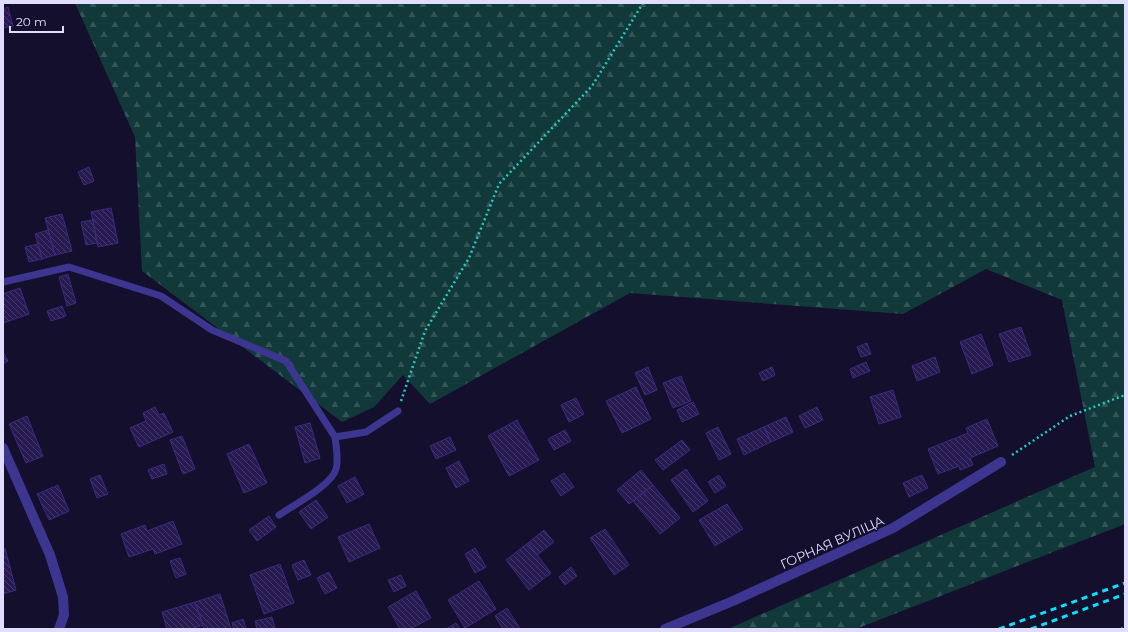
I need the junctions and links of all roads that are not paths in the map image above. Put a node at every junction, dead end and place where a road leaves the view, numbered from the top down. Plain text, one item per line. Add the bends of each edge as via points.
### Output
1 (3, 282) edge
2 (398, 411) road end
3 (335, 437) junction
4 (3, 448) edge
5 (1001, 462) road end
6 (279, 515) dead end
7 (59, 629) edge
8 (665, 629) edge

1 - 3 lane via 69,267 162,296 212,330 286,361
2 - 3 lane via 366,432
3 - 6 lane via 337,468 332,478
4 - 7 street via 50,555 63,597 64,615
5 - 8 street, ГОРНАЯ ВУЛІЦА via 893,528

